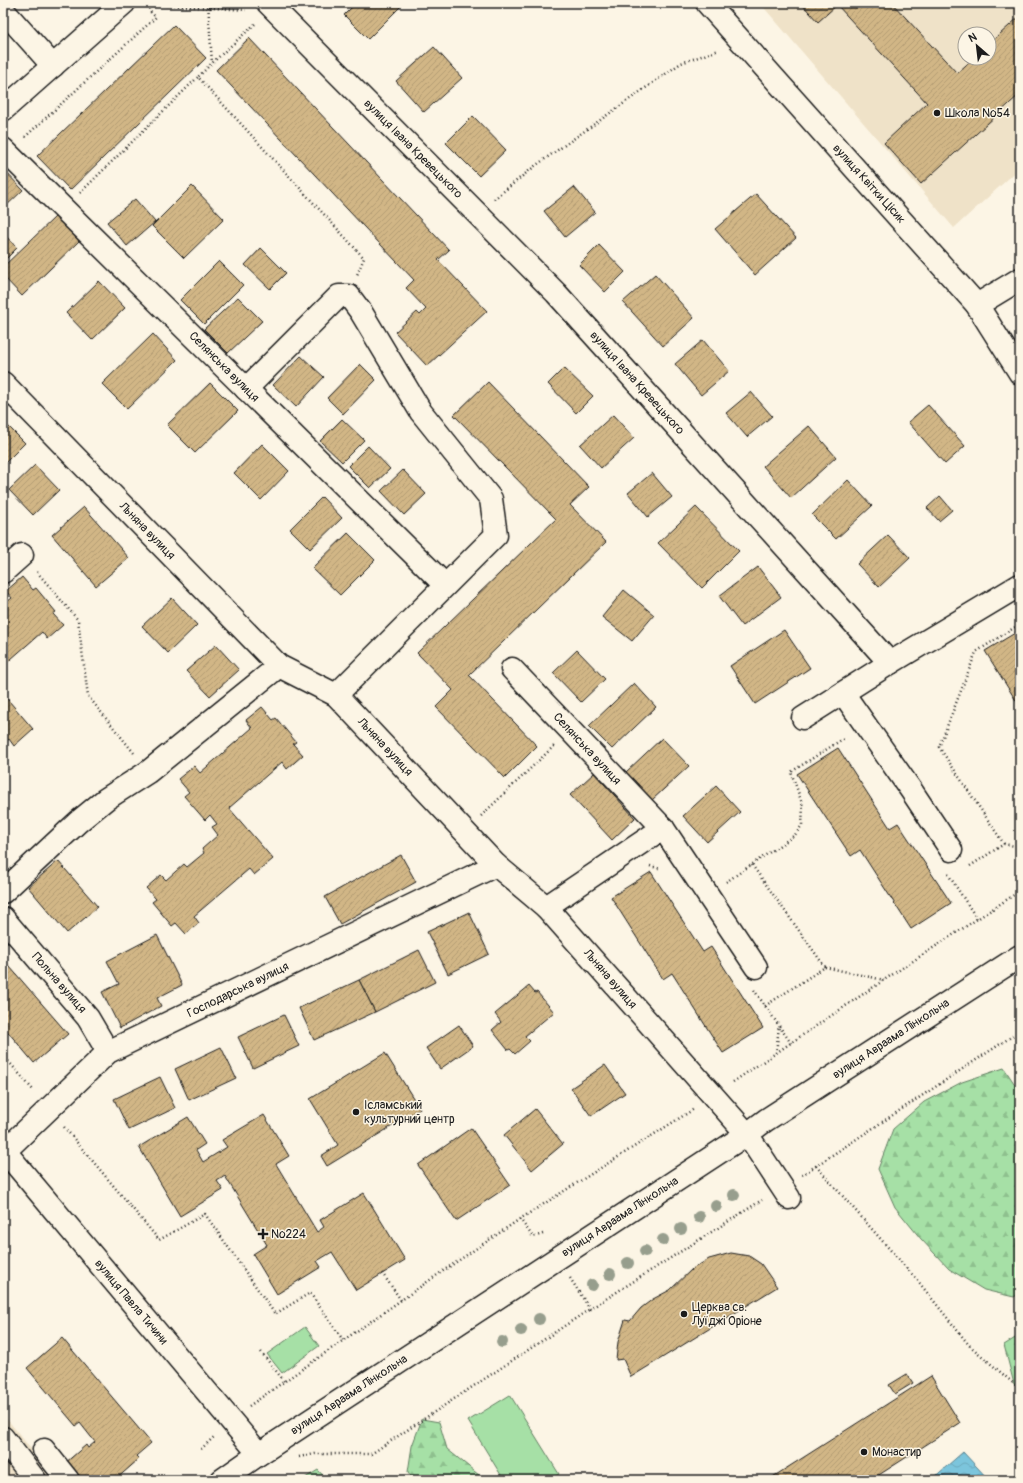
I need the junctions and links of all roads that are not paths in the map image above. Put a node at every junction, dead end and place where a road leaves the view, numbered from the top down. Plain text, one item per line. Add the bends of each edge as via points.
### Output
1 (124, 3) edge
2 (707, 3) edge
3 (261, 7) edge
4 (3, 10) edge
5 (53, 66) junction
6 (3, 110) edge
7 (3, 149) edge
8 (1020, 279) edge
9 (978, 305) junction
10 (1020, 373) edge
11 (3, 383) edge
12 (246, 389) junction
13 (22, 555) road end
14 (3, 572) edge
15 (445, 585) junction
16 (1020, 585) edge
17 (890, 663) junction
18 (278, 666) junction
19 (512, 669) dead end
20 (843, 693) junction
21 (336, 694) junction
22 (802, 718) dead end
23 (663, 828) junction
24 (951, 850) dead end
25 (496, 865) junction
26 (3, 892) edge
27 (546, 907) junction
28 (3, 918) edge
29 (1020, 956) edge
30 (756, 967) dead end
31 (108, 1052) junction
32 (746, 1134) junction
33 (4, 1150) edge
34 (785, 1193) road end
35 (3, 1438) edge
36 (44, 1450) dead end
37 (258, 1454) junction
38 (35, 1480) edge
39 (68, 1480) edge
40 (222, 1480) edge

1 - 5 street
2 - 9 street, вулиця Квітки Цісик
3 - 17 street, вулиця Івана Кревецького via 477,213 556,294
4 - 5 street
5 - 6 street
7 - 12 street, Селянська вулиця
8 - 9 street
9 - 10 street, вулиця Квітки Цісик
11 - 18 street, Льняна вулиця
12 - 15 street, Селянська вулиця
12 - 15 street via 339,296 349,296 421,412 491,499 496,535
13 - 14 street
15 - 21 street
16 - 17 street
17 - 20 street
18 - 21 street, Льняна вулиця
18 - 26 street via 148,772 106,799 78,822
19 - 23 street, Селянська вулиця
20 - 22 street
20 - 24 street
21 - 25 street, Льняна вулиця
23 - 27 street
23 - 30 street, Селянська вулиця
25 - 27 street, Льняна вулиця
25 - 31 street, Господарська вулиця
27 - 32 street, Льняна вулиця
28 - 31 street, Польна вулиця via 88,1018
29 - 32 street, вулиця Авраама Лінкольна
31 - 33 street, Господарська вулиця
32 - 34 street, Льняна вулиця
32 - 37 street, вулиця Авраама Лінкольна
33 - 37 street, вулиця Павла Тичини
35 - 38 street
36 - 39 street
37 - 40 street, вулиця Авраама Лінкольна

